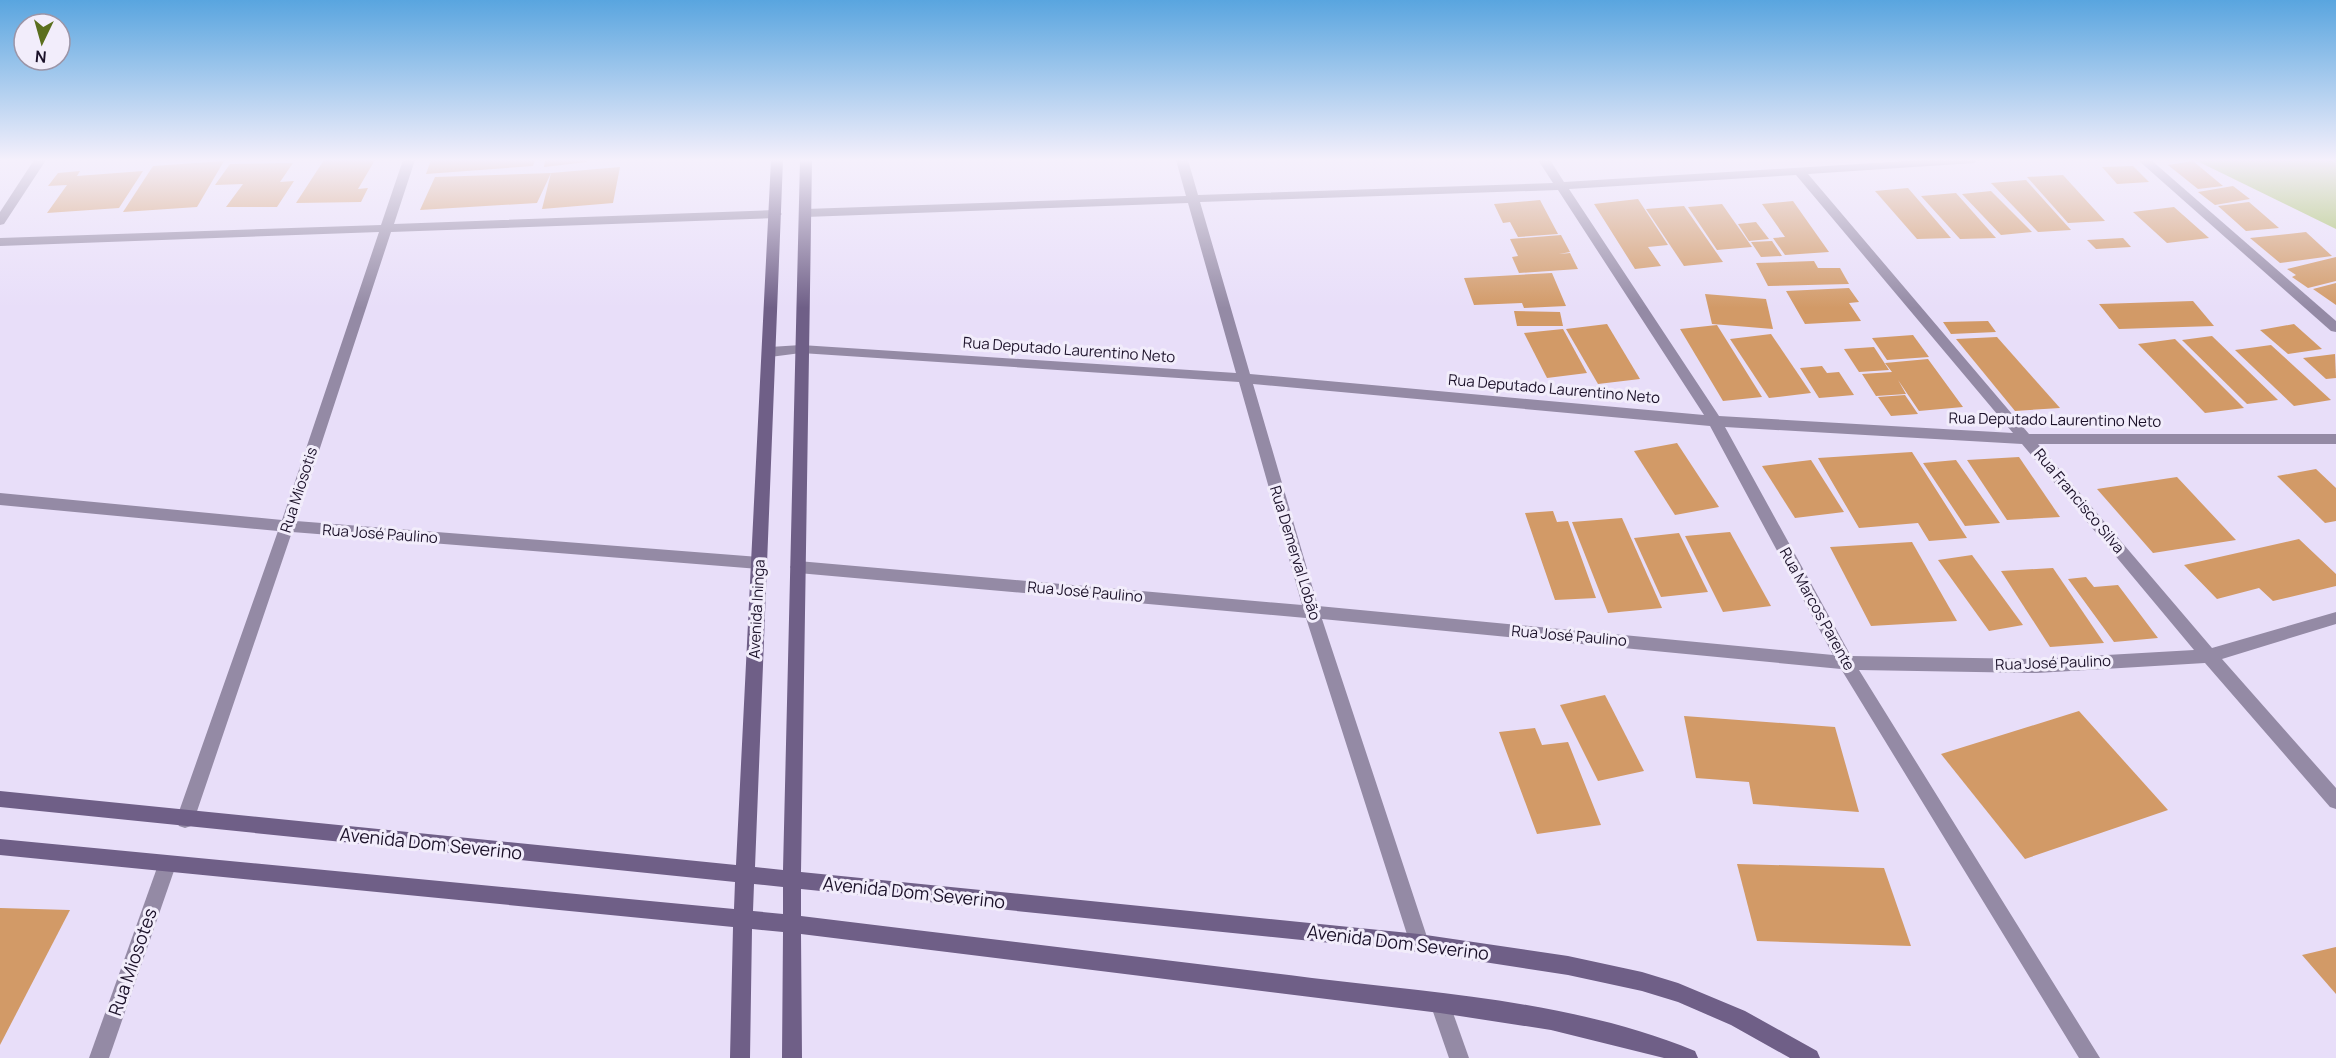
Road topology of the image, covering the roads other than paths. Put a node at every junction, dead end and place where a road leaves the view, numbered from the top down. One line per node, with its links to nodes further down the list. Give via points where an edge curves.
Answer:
1 (393, 209): 11 (street, Rua Miosotis)
2 (776, 209): 10 (main road, Avenida Ininga)
3 (805, 209): 9 (main road)
4 (923, 209): 9 (street)
5 (1197, 209): 16 (street, Rua Demerval Lobão)
6 (1577, 209): 17 (street, Rua Marcos Parente)
7 (1832, 209): 18 (street, Rua Francisco Silva)
8 (2200, 209): 13 (street)
9 (805, 213): 14 (main road)
10 (776, 214): 11 (street); 15 (main road, Avenida Ininga)
11 (386, 229): 12 (street); 21 (street, Rua Miosotis)
12 (0, 242)
13 (2336, 328)
14 (801, 349): 15 (street, Rua Deputado Laurentino Neto); 16 (street, Rua Deputado Laurentino Neto); 23 (main road)
15 (770, 352): 22 (main road, Avenida Ininga)
16 (1243, 378): 17 (street, Rua Deputado Laurentino Neto); 24 (street, Rua Demerval Lobão)
17 (1715, 421): 18 (street, Rua Deputado Laurentino Neto); 27 (street, Rua Marcos Parente)
18 (2026, 439): 19 (street, Rua Deputado Laurentino Neto); 26 (street, Rua Francisco Silva)
19 (2336, 439)
20 (0, 499): 21 (street, Rua José Paulino)
21 (287, 526): 22 (street, Rua José Paulino); 30 (street, Rua Miosotis)
22 (759, 563): 33 (main road, Avenida Ininga)
23 (798, 567): 24 (street, Rua José Paulino); 34 (main road)
24 (1312, 612): 27 (street, Rua José Paulino); 37 (street, Rua Demerval Lobão)
25 (2336, 618): 26 (street, Rua José Paulino)
26 (2210, 656): 27 (street, Rua José Paulino, via 2037,666); 29 (street, Rua Francisco Silva)
27 (1846, 663): 45 (street, Rua Marcos Parente)
28 (0, 799): 30 (main road, Avenida Dom Severino)
29 (2336, 801)
30 (185, 820): 33 (main road, Avenida Dom Severino)
31 (0, 847): 32 (main road)
32 (167, 865): 35 (main road); 39 (street, Rua Miosotes)
33 (744, 876): 34 (main road, Avenida Dom Severino); 35 (main road, Avenida Ininga)
34 (792, 880): 36 (main road); 37 (main road, Avenida Dom Severino)
35 (742, 920): 36 (main road); 40 (main road, Avenida Ininga)
36 (792, 924): 38 (main road); 41 (main road)
37 (1419, 943): 44 (main road, Avenida Dom Severino, via 1643,981 1714,1006)
38 (1440, 1004): 42 (street); 43 (main road, via 1551,1020 1654,1044)
39 (99, 1058)
40 (740, 1058)
41 (792, 1058)
42 (1459, 1058)
43 (1688, 1058)
44 (1810, 1058)
45 (2090, 1058)

